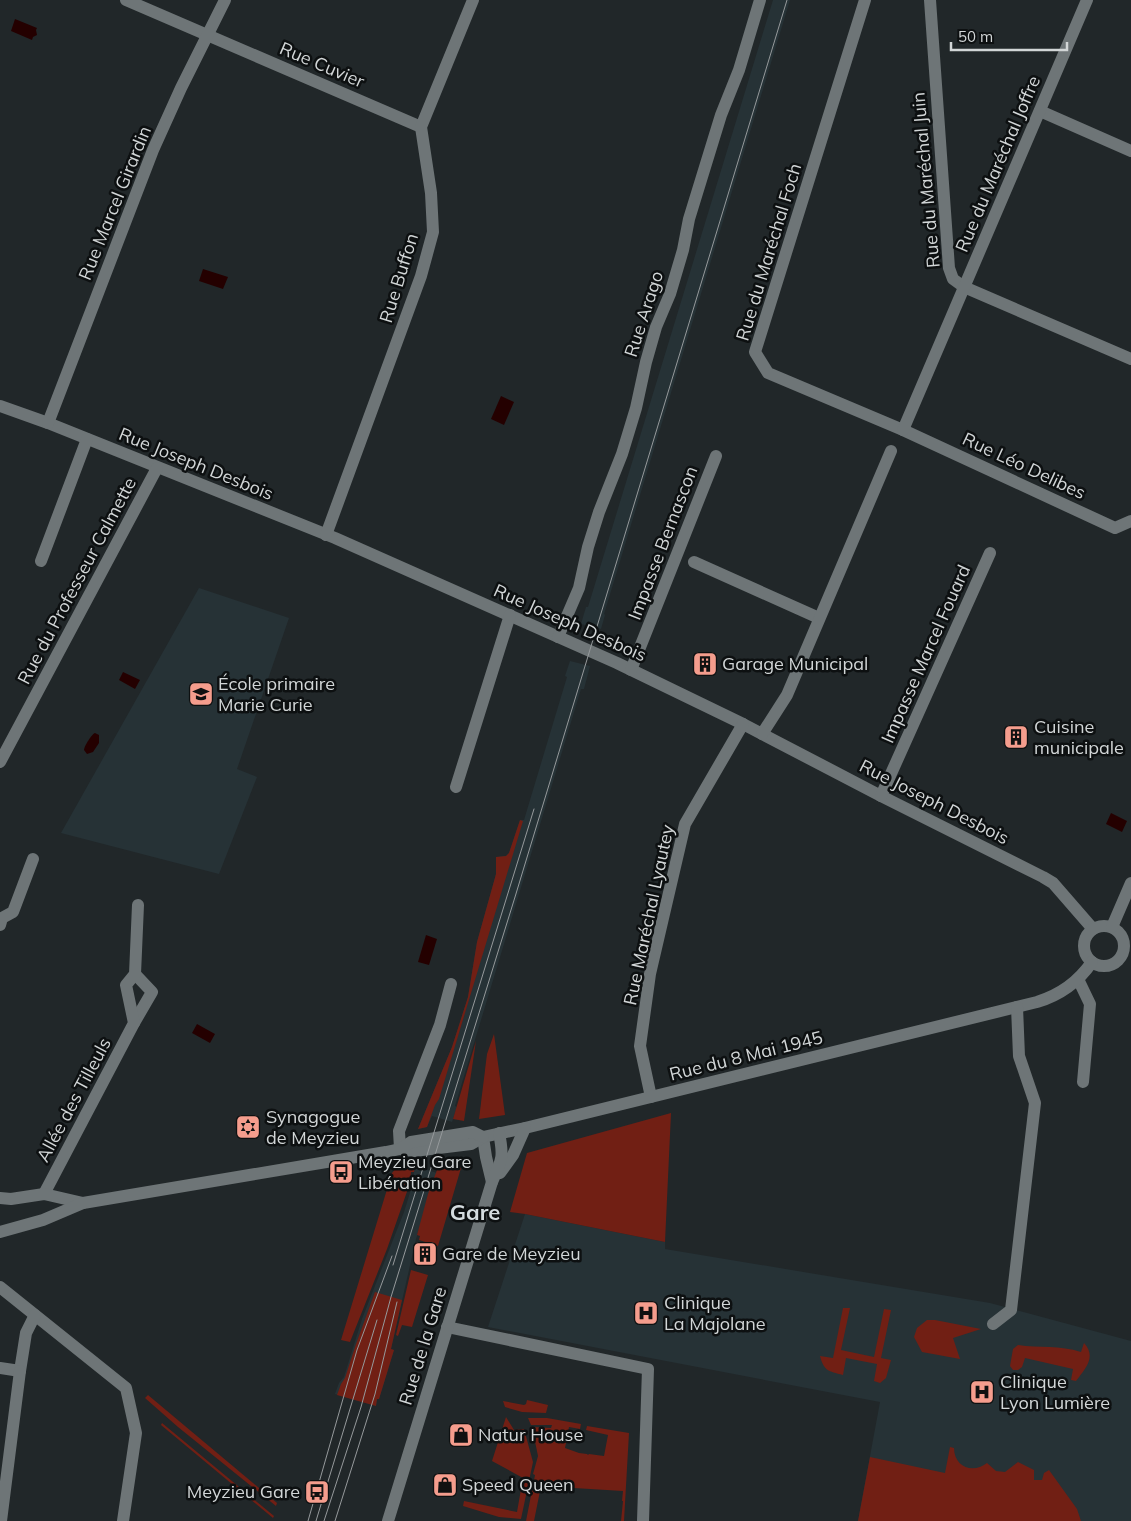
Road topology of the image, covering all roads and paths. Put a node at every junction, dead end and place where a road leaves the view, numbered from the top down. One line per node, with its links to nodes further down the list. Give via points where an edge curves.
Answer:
1 (126, 0): 8 (street, Rue Cuvier)
2 (225, 0): 8 (street, Rue Marcel Girardin)
3 (473, 0): 10 (street)
4 (760, 0): 28 (street, Rue Arago, via 739,70 720,115 689,219 684,250 656,327 622,454 599,512 579,588)
5 (865, 0): 16 (street, Rue du Maréchal Foch, via 755,352 768,373)
6 (930, 0): 12 (street, Rue du Maréchal Juin, via 949,268 953,279)
7 (1087, 0): 9 (street, Rue du Maréchal Joffre)
8 (208, 35): 10 (street, Rue Cuvier); 15 (street, Rue Marcel Girardin, via 154,150)
9 (1040, 110): 11 (street); 12 (street, Rue du Maréchal Joffre)
10 (421, 126): 22 (street, Rue Buffon, via 431,193 432,232 421,276)
11 (1131, 151)
12 (964, 287): 13 (street); 16 (street)
13 (1131, 359)
14 (1, 410): 15 (street, Rue Joseph Desbois)
15 (48, 423): 17 (street, Rue Joseph Desbois)
16 (903, 430): 21 (street, Rue Léo Delibes, via 1116,528)
17 (87, 439): 20 (street, Rue Joseph Desbois); 24 (street)
18 (891, 451): 27 (street)
19 (716, 456): 29 (street, Impasse Bernascon)
20 (157, 468): 22 (street, Rue Joseph Desbois); 32 (street, Rue du Professeur Calmette)
21 (1131, 522)
22 (326, 535): 26 (street, Rue Joseph Desbois)
23 (990, 554): 34 (street, Impasse Marcel Fouard)
24 (41, 561)
25 (694, 562): 27 (street)
26 (510, 615): 28 (street, Rue Joseph Desbois); 33 (street)
27 (819, 618): 31 (street, via 786,695)
28 (558, 637): 29 (street, Rue Joseph Desbois)
29 (631, 670): 30 (street, Rue Joseph Desbois)
30 (743, 724): 31 (street, Rue Joseph Desbois); 49 (street, Rue Maréchal Lyautey, via 685,824 650,974 640,1046)
31 (762, 734): 34 (street, Rue Joseph Desbois)
32 (0, 762)
33 (456, 787)
34 (881, 796): 40 (street, Rue Joseph Desbois, via 1044,877)
35 (33, 859): 38 (street, via 13,912 2,918)
36 (1131, 883): 39 (street)
37 (138, 906): 43 (street)
38 (0, 925)
39 (1112, 927): 40 (street); 41 (street, via 1124,942)
40 (1093, 929): 42 (street, via 1084,945)
41 (1126, 957): 42 (street, via 1105,966)
42 (1092, 962): 44 (street, Rue du 8 Mai 1945)
43 (135, 974): 47 (street, via 126,985); 47 (street, Allée des Tilleuls, via 152,992)
44 (1078, 979): 46 (street, Rue du 8 Mai 1945, via 1054,995); 48 (street, via 1090,1004)
45 (451, 984): 53 (street, via 440,1025 399,1131)
46 (1016, 1008): 49 (street, Rue du 8 Mai 1945); 61 (street, via 1019,1056 1035,1103 1011,1310)
47 (134, 1023): 55 (street, Allée des Tilleuls)
48 (1083, 1082)
49 (651, 1097): 50 (street, Rue du 8 Mai 1945)
50 (525, 1128): 51 (street, Rue du 8 Mai 1945); 54 (street, Rue de la Gare, via 512,1155)
51 (499, 1133): 52 (street, Rue du 8 Mai 1945); 54 (street, Rue de la Gare, via 503,1152)
52 (483, 1137): 53 (street, Rue du 8 Mai 1945, via 471,1144 414,1151); 54 (street)
53 (400, 1149): 57 (street, Rue du 8 Mai 1945)
54 (492, 1182): 62 (street, Rue de la Gare)
55 (44, 1194): 56 (street); 57 (street)
56 (0, 1198)
57 (83, 1203): 58 (street, via 43,1220)
58 (0, 1232)
59 (0, 1287): 60 (street)
60 (34, 1315): 64 (street, via 26,1333); 66 (street, via 126,1388 136,1433)
61 (994, 1324)
62 (447, 1327): 67 (street, Rue de la Gare); 68 (street, via 648,1369)
63 (0, 1368): 64 (street)
64 (20, 1371): 65 (street)
65 (1, 1521)
66 (123, 1521)
67 (388, 1521)
68 (643, 1521)

